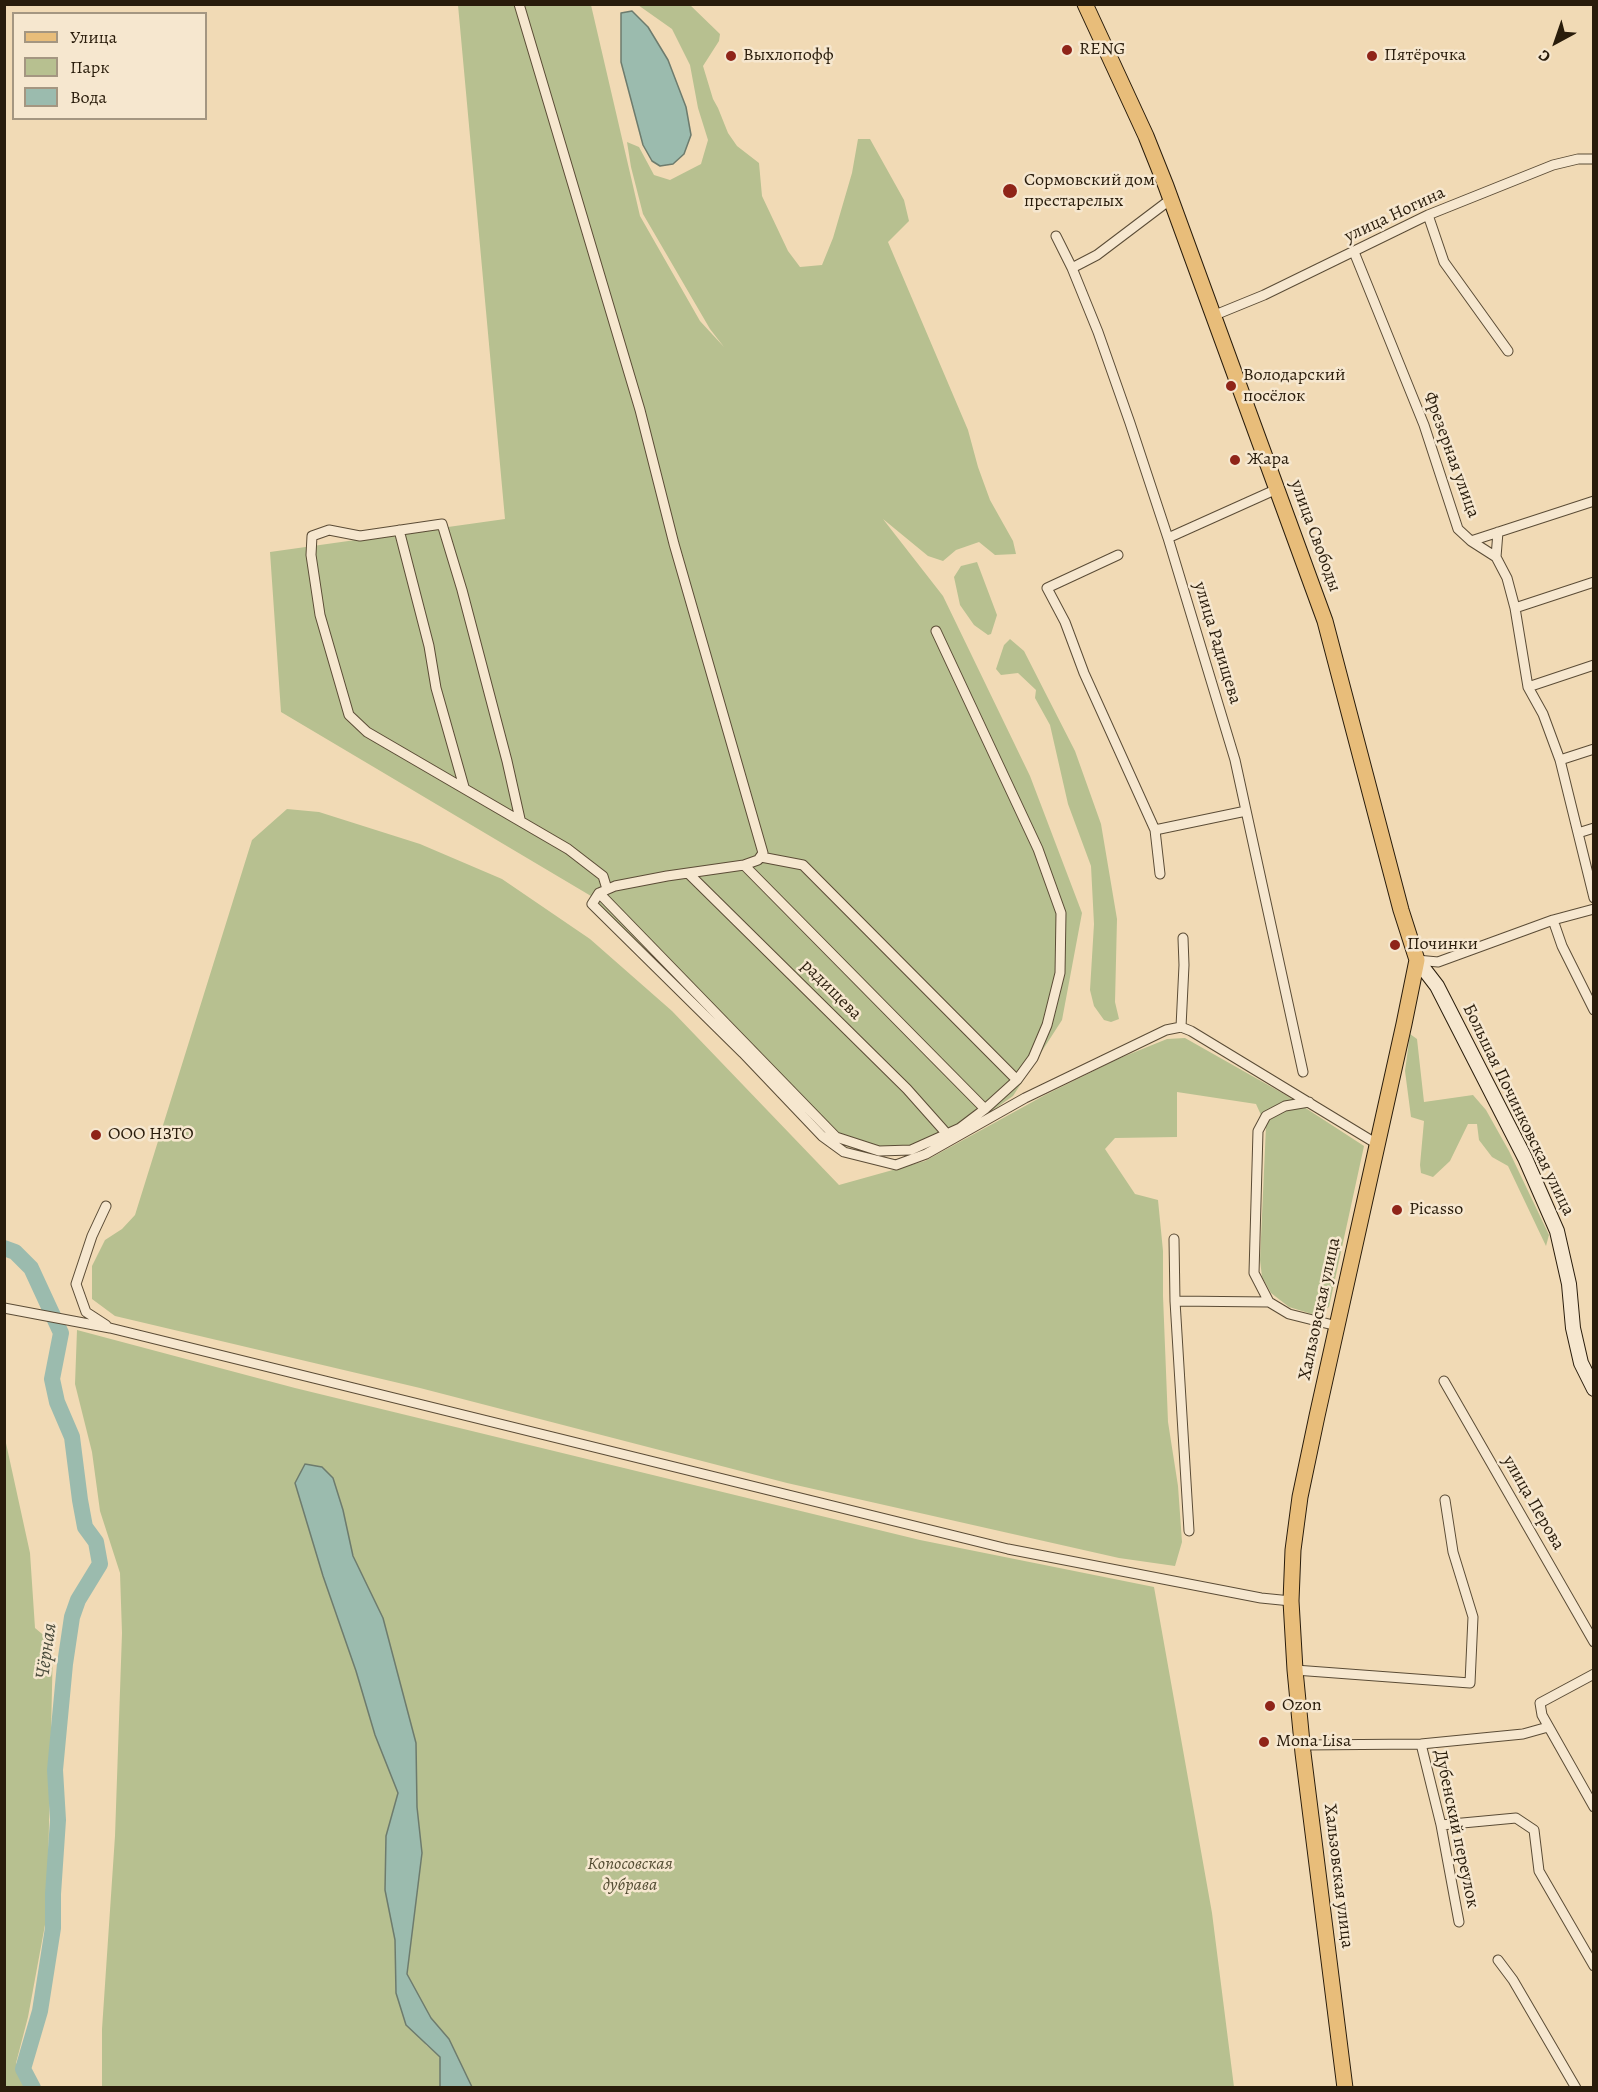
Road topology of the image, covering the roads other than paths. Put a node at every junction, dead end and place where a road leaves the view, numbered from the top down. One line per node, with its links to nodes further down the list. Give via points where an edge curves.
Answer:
1 (519, 4): 32 (street, via 640,410 674,544 762,846)
2 (1085, 4): 4 (main road, улица Свободы)
3 (1593, 159): 5 (street, улица Ногина, via 1553,165)
4 (1171, 200): 8 (street, via 1097,255); 9 (main road, улица Свободы)
5 (1428, 215): 7 (street, улица Ногина); 10 (street, via 1444,262)
6 (1056, 236): 8 (street, улица Радищева)
7 (1354, 252): 9 (street, улица Ногина); 16 (street, Фрезерная улица, via 1424,425 1458,529)
8 (1072, 268): 15 (street, улица Радищева)
9 (1215, 315): 11 (main road, улица Свободы)
10 (1508, 351)
11 (1277, 489): 15 (street); 41 (main road, улица Свободы, via 1325,621)
12 (1593, 501): 14 (street)
13 (399, 530): 26 (street); 26 (street, via 360,536 329,530 312,536 320,615 349,715 367,732); 28 (street, via 442,524)
14 (1498, 532): 16 (street); 18 (street)
15 (1168, 538): 27 (street, улица Радищева, via 1235,760)
16 (1471, 541): 18 (street, Фрезерная улица)
17 (1118, 555): 30 (street, via 1047,588)
18 (1496, 557): 20 (street)
19 (1593, 582): 20 (street)
20 (1515, 608): 23 (street)
21 (936, 631): 45 (street, via 1038,849 1061,913 1060,974 1047,1025 1033,1058)
22 (1593, 665): 23 (street)
23 (1528, 687): 25 (street)
24 (1593, 749): 25 (street)
25 (1560, 760): 31 (street)
26 (464, 787): 28 (street)
27 (1246, 811): 30 (street); 44 (street, улица Радищева)
28 (520, 819): 36 (street, via 603,876)
29 (1593, 828): 31 (street)
30 (1155, 830): 35 (street)
31 (1578, 833): 37 (street)
32 (761, 857): 33 (street); 45 (street, via 803,865)
33 (744, 865): 34 (street); 47 (street)
34 (688, 873): 36 (street); 48 (street, радищева, via 907,1089)
35 (1160, 874)
36 (603, 891): 43 (street, via 592,904 822,1136 844,1152 896,1165 926,1154 1025,1098 1166,1030); 48 (street, via 836,1137 879,1151 911,1150)
37 (1593, 898)
38 (1593, 909): 39 (street)
39 (1554, 920): 41 (street, via 1437,962); 42 (street)
40 (1183, 938): 43 (street)
41 (1417, 960): 49 (main road, Хальзовская улица); 58 (street, Большая Починковская улица, via 1437,986 1525,1158 1557,1231 1569,1284 1573,1328 1581,1363)
42 (1593, 1010)
43 (1181, 1027): 46 (street)
44 (1303, 1072)
45 (1017, 1080): 47 (street)
46 (1309, 1102): 49 (street); 53 (street, via 1285,1106 1266,1116 1258,1131 1254,1273)
47 (985, 1109): 48 (street)
48 (947, 1134)
49 (1377, 1144): 55 (main road, Хальзовская улица)
50 (106, 1206): 56 (street, via 76,1284 86,1312)
51 (1174, 1239): 52 (street)
52 (1175, 1301): 53 (street); 60 (street)
53 (1269, 1302): 55 (street, via 1289,1314)
54 (4, 1308): 56 (street)
55 (1337, 1326): 61 (main road, Хальзовская улица, via 1300,1497)
56 (110, 1328): 61 (street, via 1008,1549 1261,1599)
57 (1444, 1381): 62 (street, улица Перова)
58 (1593, 1389)
59 (1445, 1500): 63 (street, via 1453,1552 1473,1617 1470,1683)
60 (1190, 1531)
61 (1291, 1601): 63 (main road, Хальзовская улица)
62 (1593, 1642)
63 (1295, 1670): 66 (main road, Хальзовская улица)
64 (1593, 1674): 65 (street, via 1540,1703)
65 (1548, 1727): 67 (street, Дубенский переулок, via 1523,1734); 68 (street)
66 (1302, 1744): 67 (street, Дубенский переулок); 73 (main road, Хальзовская улица)
67 (1421, 1744): 69 (street, Дубенский переулок)
68 (1593, 1807)
69 (1441, 1825): 70 (street, Дубенский переулок); 72 (street, via 1516,1818 1534,1830 1539,1871)
70 (1458, 1922)
71 (1498, 1960): 74 (street)
72 (1593, 1966)
73 (1345, 2088)
74 (1576, 2088)

